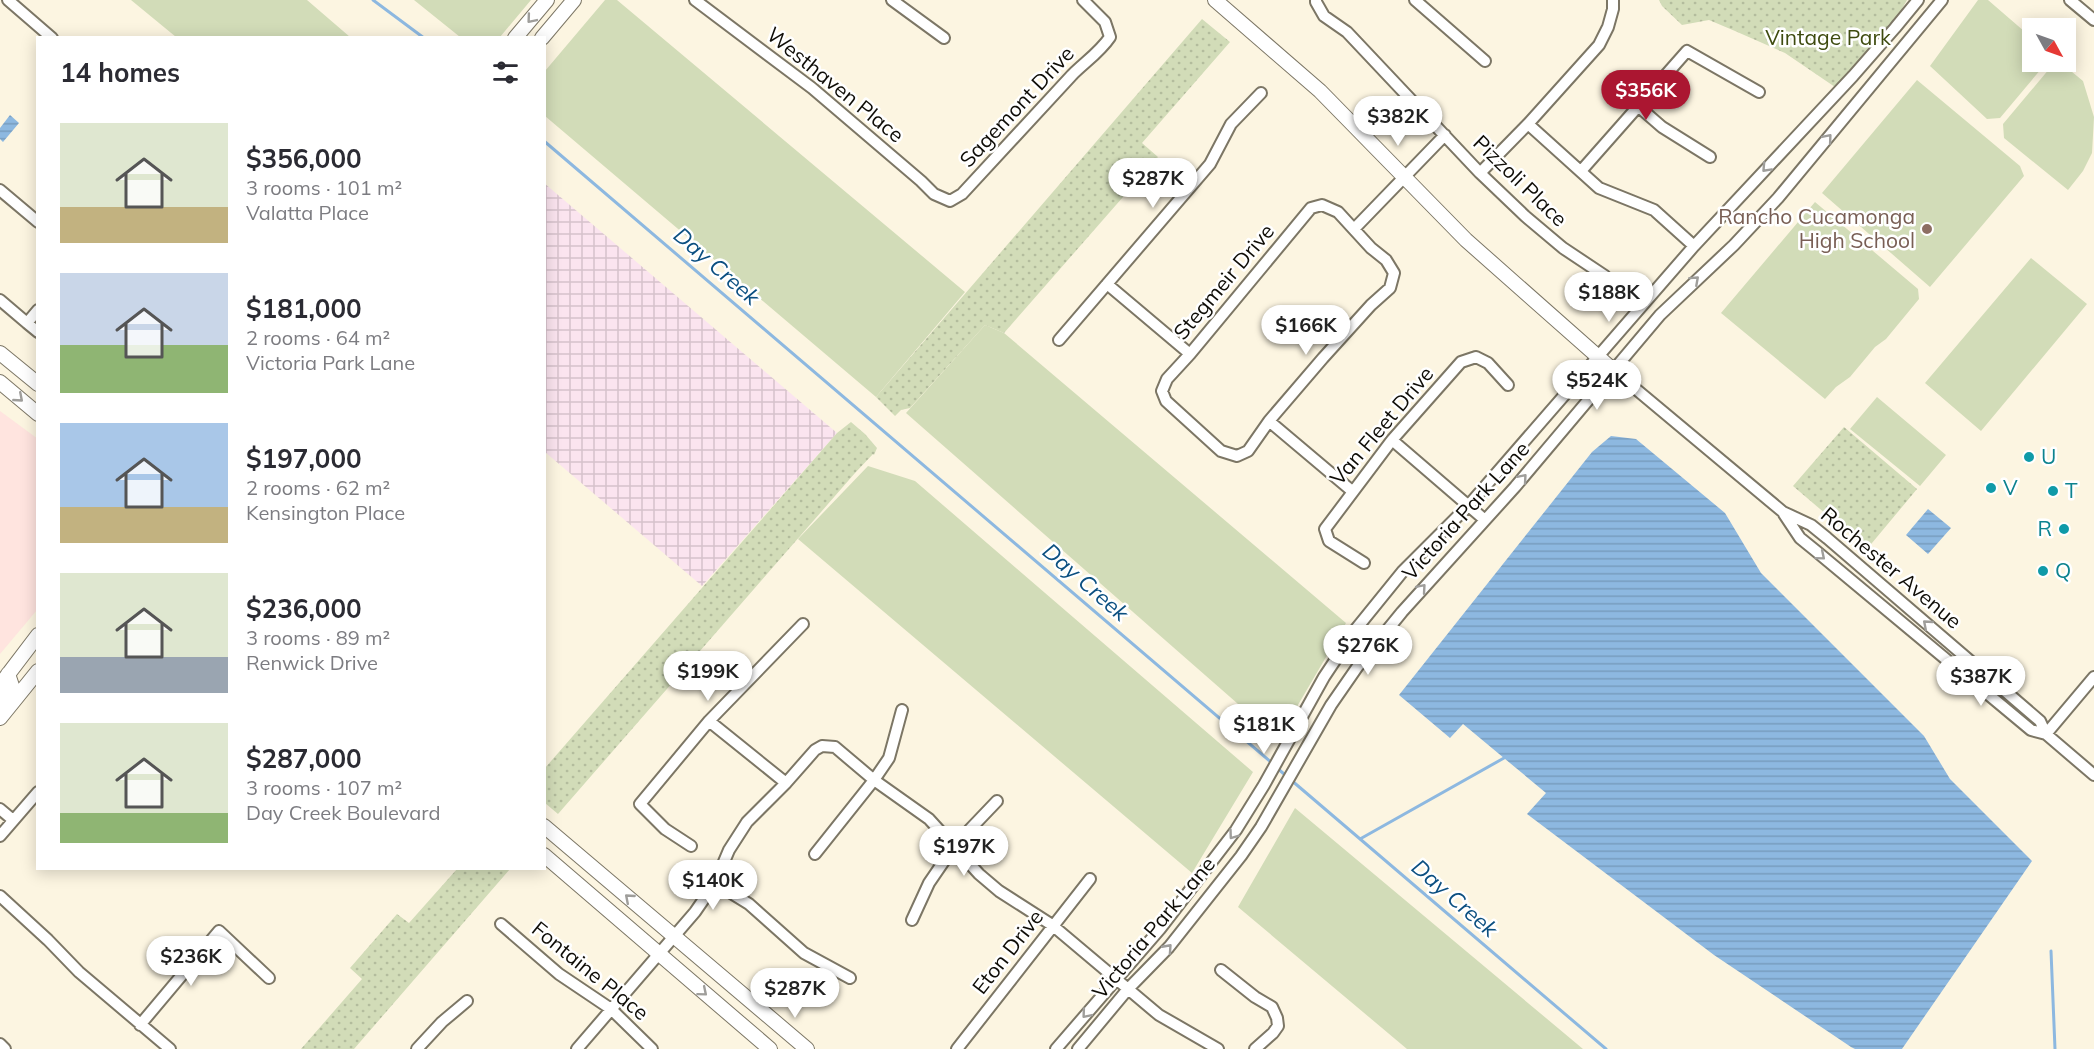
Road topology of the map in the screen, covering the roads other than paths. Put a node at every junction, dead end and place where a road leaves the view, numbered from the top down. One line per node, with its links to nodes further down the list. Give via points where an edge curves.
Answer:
1 (9, 0): 14 (street); 16 (street)
2 (547, 0): 17 (main road, one-way to 17)
3 (574, 0): 18 (main road)
4 (695, 0): 31 (street, Westhaven Place, via 812,88 934,194)
5 (892, 0): 19 (street)
6 (1083, 0): 31 (street, Sagemont Drive, via 1106,22 1110,37 963,194)
7 (1215, 0): 29 (main road, Rochester Avenue, via 1320,91)
8 (1415, 0): 20 (street)
9 (1613, 0): 24 (street, via 1608,27 1599,45)
10 (1918, 0): 34 (street, Victoria Park Lane, one-way to 34)
11 (1942, 0): 45 (street, Victoria Park Lane, one-way to 11, via 1667,308 1771,206)
12 (2070, 0): 15 (street)
13 (1316, 1): 25 (street, Pizzoli Place, via 1324,16 1347,32)
14 (0, 10)
15 (2094, 20)
16 (50, 36)
17 (517, 36)
18 (544, 36)
19 (944, 38)
20 (1485, 62)
21 (1759, 92): 23 (street, via 1687,51)
22 (1261, 93): 36 (street, via 1231,124 1210,164)
23 (1639, 107): 26 (street); 27 (street)
24 (1528, 124): 27 (street); 28 (street)
25 (1445, 135): 28 (street, Pizzoli Place); 29 (street)
26 (1710, 158)
27 (1581, 171): 34 (street, via 1599,188 1654,210)
28 (1480, 173): 35 (street, Pizzoli Place, via 1548,236)
29 (1404, 176): 33 (street); 44 (main road, Rochester Avenue, via 1466,240)
30 (1, 193): 32 (street)
31 (950, 201)
32 (36, 220)
33 (1354, 229): 43 (street, Stegmeir Drive, via 1338,212 1322,205 1311,208); 50 (street, via 1394,273 1390,288 1354,322)
34 (1694, 246): 44 (street, Victoria Park Lane)
35 (1605, 276)
36 (1107, 284): 41 (street); 43 (street)
37 (0, 300): 39 (street)
38 (36, 312): 39 (street)
39 (27, 323): 40 (street)
40 (36, 330)
41 (1059, 340)
42 (0, 353): 47 (main road)
43 (1190, 354): 50 (street, Stegmeir Drive, via 1167,379 1162,391 1166,401 1221,451 1237,456 1248,451)
44 (1598, 357): 45 (main road, Rochester Avenue); 53 (street, Victoria Park Lane)
45 (1613, 370): 54 (street, Rochester Avenue); 55 (street, Victoria Park Lane, one-way to 45)
46 (0, 382): 49 (main road, one-way to 49)
47 (36, 382)
48 (1508, 385): 51 (street, Van Fleet Drive, via 1488,363 1476,357 1461,362)
49 (36, 412)
50 (1269, 421): 52 (street)
51 (1392, 440): 52 (street, Van Fleet Drive); 53 (street)
52 (1352, 491): 56 (street, Van Fleet Drive, via 1325,529 1329,541)
53 (1468, 506): 55 (street); 91 (street, Victoria Park Lane, one-way to 91, via 1403,572 1356,629 1236,830)
54 (1783, 512): 66 (street, Rochester Avenue, one-way to 54, via 2040,721 1827,538 1811,525); 66 (street, Rochester Avenue, one-way to 66, via 1800,538 2031,730)
55 (1485, 520): 92 (street, Victoria Park Lane, one-way to 55, via 1169,947 1261,827 1331,705 1358,666)
56 (1364, 563)
57 (802, 624): 65 (street)
58 (36, 638): 61 (main road)
59 (36, 673): 64 (main road)
60 (2094, 678): 66 (street)
61 (4, 680): 62 (main road, via 12,686)
62 (0, 701)
63 (902, 710): 68 (street, via 889,758)
64 (0, 718)
65 (709, 721): 69 (street); 77 (street, via 640,804 665,829)
66 (2046, 734): 67 (street, Rochester Avenue)
67 (2094, 775)
68 (874, 780): 69 (street, via 835,747 822,746); 76 (street, via 929,819); 78 (street)
69 (786, 783): 81 (street, via 747,822)
70 (36, 794): 73 (street)
71 (997, 801): 76 (street)
72 (0, 809): 73 (street)
73 (13, 820): 75 (street)
74 (546, 828): 86 (main road, one-way to 74)
75 (0, 836)
76 (955, 845): 83 (street, via 929,883); 85 (street, via 999,891)
77 (691, 846)
78 (814, 854)
79 (546, 857): 87 (main road)
80 (1090, 879): 85 (street, Eton Drive)
81 (715, 883): 86 (street); 90 (street, via 749,904 804,953)
82 (0, 897): 95 (street)
83 (912, 920)
84 (501, 924): 94 (street, Fontaine Place, via 559,974)
85 (1052, 925): 91 (street); 104 (street, Eton Drive)
86 (673, 936): 87 (street); 103 (main road)
87 (658, 954): 94 (street); 102 (main road, one-way to 102)
88 (1221, 970): 108 (street, via 1272,1007 1277,1018 1273,1034)
89 (269, 978): 95 (street, via 219,931)
90 (850, 978)
91 (1116, 979): 92 (street); 105 (street, Victoria Park Lane, one-way to 105)
92 (1128, 989): 106 (street, Victoria Park Lane); 107 (street, via 1172,1024)
93 (467, 1001): 99 (street)
94 (611, 1009): 100 (street); 101 (street, Fontaine Place)
95 (140, 1025): 98 (street)
96 (0, 1044): 97 (street)
97 (5, 1049)
98 (170, 1049)
99 (417, 1049)
100 (577, 1049)
101 (652, 1049)
102 (770, 1049)
103 (807, 1049)
104 (957, 1049)
105 (1056, 1049)
106 (1078, 1049)
107 (1218, 1049)
108 (1255, 1049)

